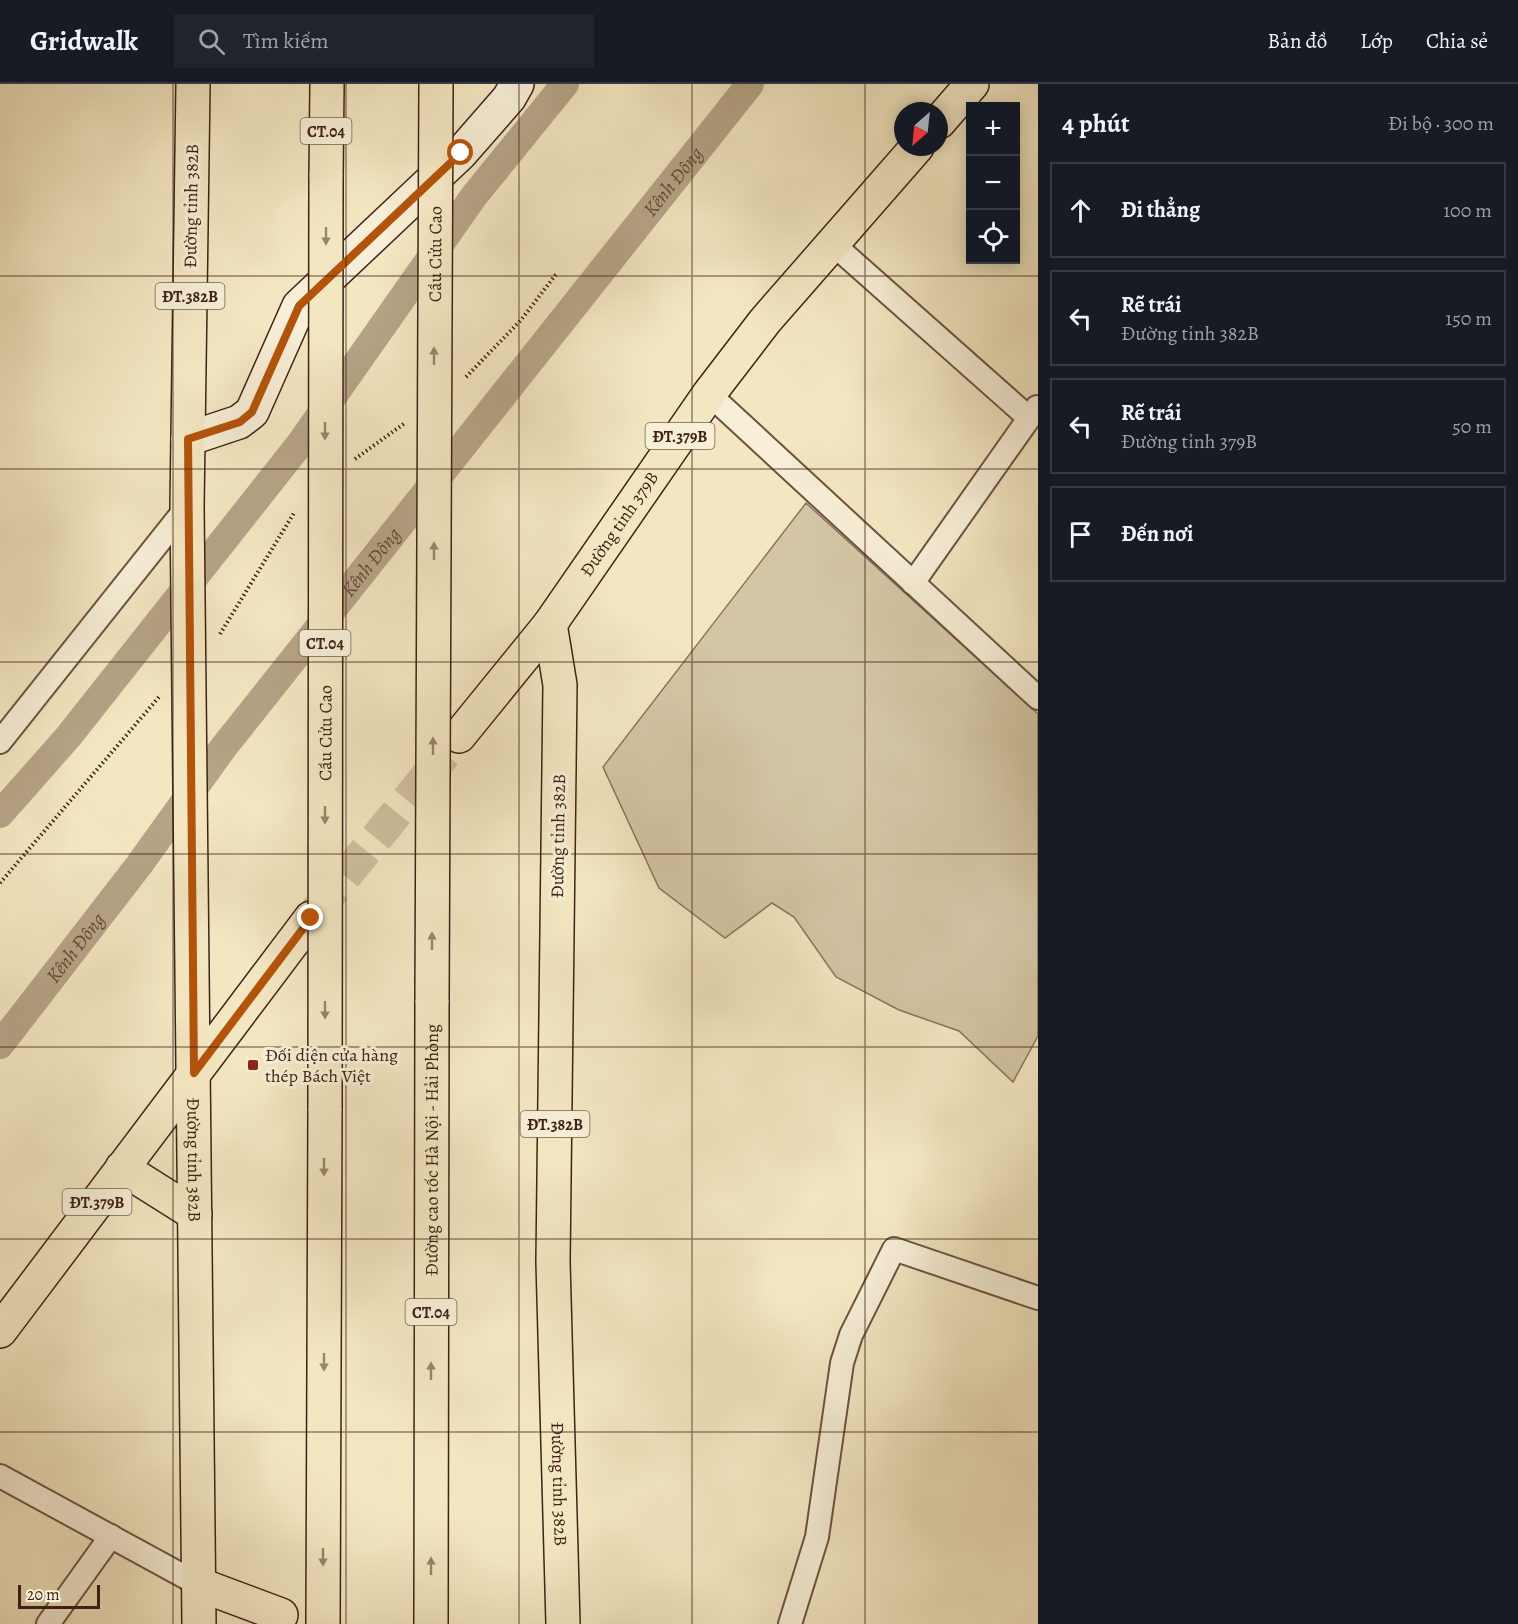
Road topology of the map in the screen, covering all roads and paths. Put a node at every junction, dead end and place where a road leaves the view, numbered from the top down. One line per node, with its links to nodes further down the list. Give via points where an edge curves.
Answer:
1 (193, 84): 14 (main road, Đường tỉnh 382B / ĐT.382B)
2 (327, 84): 38 (main road, Cầu Cửu Cao / CT.04, one-way to 38, bridge)
3 (436, 84): 26 (main road, Cầu Cửu Cao / CT.04, one-way to 3, bridge)
4 (517, 84): 14 (main road, via 461,153 299,306 252,412 240,422)
5 (972, 84): 6 (main road)
6 (948, 112)
7 (910, 156): 8 (main road, Đường tỉnh 379B / ĐT.379B)
8 (833, 244): 11 (main road, Đường tỉnh 379B / ĐT.379B, via 765,321); 12 (street)
9 (557, 273): 10 (path, via 521,320)
10 (464, 379)
11 (709, 394): 18 (street); 19 (main road, Đường tỉnh 379B / ĐT.379B)
12 (1034, 412): 18 (street)
13 (410, 420): 15 (path)
14 (188, 439): 17 (main road, Đường tỉnh 382B / ĐT.382B)
15 (352, 460)
16 (296, 510): 20 (path)
17 (187, 521): 20 (main road, Đường tỉnh 382B / ĐT.382B); 23 (street)
18 (913, 583): 21 (street)
19 (550, 624): 22 (main road, Đường tỉnh 379B / ĐT.379B); 40 (main road, Đường tỉnh 382B / ĐT.382B, via 560,685 554,1262)
20 (190, 688): 24 (path, via 157,698); 27 (main road, Đường tỉnh 382B / ĐT.382B)
21 (1038, 698)
22 (459, 736)
23 (0, 741)
24 (0, 883)
25 (311, 918): 27 (main road, ĐT.379B)
26 (432, 1000): 39 (main road, Đường cao tốc Hà Nội - Hải Phòng / CT.04, one-way to 26)
27 (194, 1073): 28 (main road, ĐT.379B); 29 (main road, Đường tỉnh 382B / ĐT.382B)
28 (122, 1168): 29 (main road); 31 (main road, ĐT.379B)
29 (195, 1214): 34 (main road, Đường tỉnh 382B / ĐT.382B)
30 (1038, 1298): 41 (street, via 894,1249 851,1335 842,1363 817,1537)
31 (0, 1331)
32 (0, 1476): 33 (street)
33 (111, 1536): 34 (street); 36 (street)
34 (198, 1584): 35 (main road); 37 (main road, Đường tỉnh 382B / ĐT.382B)
35 (281, 1615)
36 (48, 1624)
37 (198, 1624)
38 (323, 1624)
39 (431, 1624)
40 (563, 1624)
41 (790, 1624)

